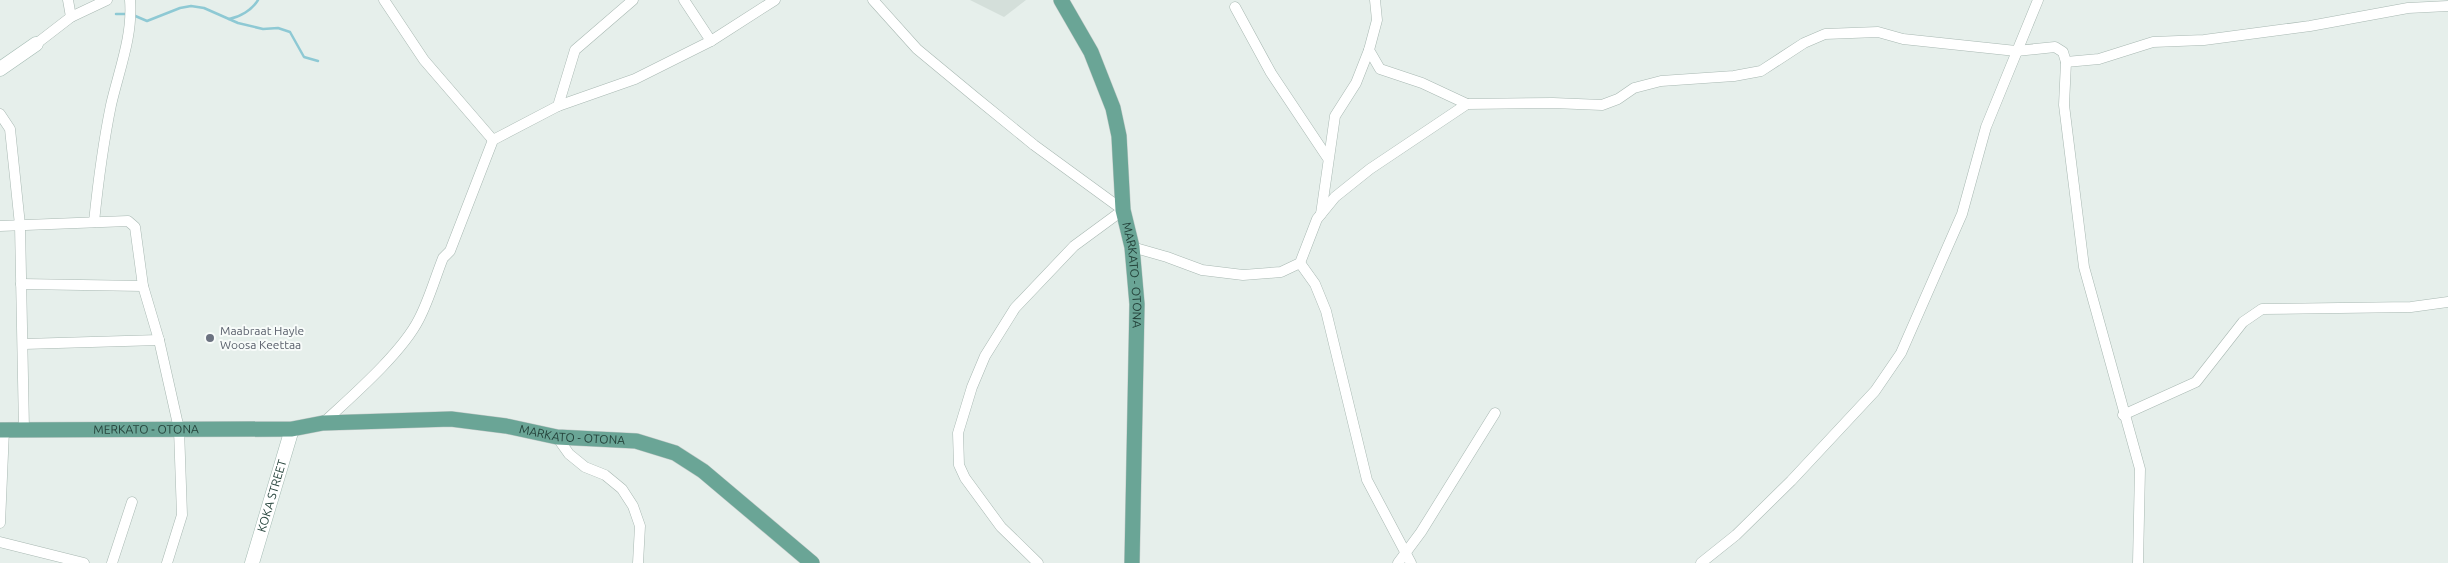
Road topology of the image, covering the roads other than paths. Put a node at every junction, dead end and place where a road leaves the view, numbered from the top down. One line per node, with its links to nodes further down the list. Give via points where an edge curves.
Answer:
1 (68, 0): 14 (street)
2 (107, 0): 14 (street)
3 (384, 0): 24 (street, via 424,60)
4 (633, 0): 22 (street, via 575,50)
5 (684, 0): 15 (street)
6 (774, 0): 15 (street)
7 (873, 0): 26 (street, via 917,49 1034,145)
8 (1061, 0): 26 (main road, MARKATO - OTONA, via 1091,52 1113,108 1119,136)
9 (1375, 0): 17 (street, via 1377,20)
10 (2038, 0): 18 (street)
11 (131, 5): 28 (street, via 130,34 120,65 100,166)
12 (2448, 6): 19 (street, via 2408,8 2310,26 2204,40 2153,42 2099,59)
13 (1235, 7): 25 (street, via 1271,73)
14 (71, 17): 16 (street)
15 (711, 41): 22 (street, via 635,79)
16 (36, 44): 20 (main road)
17 (1369, 50): 21 (street, via 1380,69 1422,83); 25 (street, via 1356,83 1335,116)
18 (2016, 51): 19 (street, via 2055,48 2063,52); 21 (street, via 1903,38 1878,32 1825,34 1804,43 1761,71 1661,81 1634,88 1602,105); 60 (street, via 1986,127 1962,214 1901,353 1875,391 1791,481 1736,536)
19 (2066, 62): 39 (street, via 2064,104 2084,267)
20 (0, 68)
21 (1467, 104): 27 (street, via 1370,169 1335,197)
22 (558, 106): 24 (street)
23 (0, 114): 30 (street, via 10,129)
24 (493, 140): 40 (street, via 418,320 401,344 356,393)
25 (1327, 157): 27 (street)
26 (1123, 210): 31 (main road, MARKATO - OTONA); 56 (street, via 1074,246 1015,308 985,356 958,433 959,465 965,478 1001,527)
27 (1321, 215): 32 (street)
28 (94, 222): 30 (street); 34 (street, via 132,223)
29 (0, 226): 30 (street)
30 (20, 226): 33 (street)
31 (1132, 248): 32 (street, via 1202,270 1243,275 1281,272); 57 (main road, MARKATO - OTONA, via 1137,304)
32 (1300, 263): 49 (street, via 1315,284 1326,311 1367,480)
33 (21, 284): 34 (street); 37 (street)
34 (143, 286): 36 (street)
35 (2448, 302): 39 (street, via 2412,307 2262,309 2243,322 2196,382)
36 (159, 340): 37 (street); 41 (street)
37 (24, 344): 42 (street)
38 (1495, 412): 49 (street)
39 (2124, 415): 61 (street, via 2140,469)
40 (322, 423): 43 (main road, MARKATO - OTONA); 45 (main road, MARKATO - OTONA, via 451,419)
41 (179, 428): 42 (main road, MERKATO - OTONA); 43 (main road, MERKATO - OTONA); 52 (street, via 182,515)
42 (24, 429): 44 (main road, MERKATO - OTONA)
43 (292, 429): 53 (main road, KOKA STREET)
44 (2, 430): 47 (street)
45 (557, 437): 54 (street, via 569,454 585,467 605,475 622,489 633,506 640,526); 55 (main road, MARKATO - OTONA, via 636,441 675,453 718,482)
46 (132, 502): 51 (street)
47 (0, 523)
48 (0, 542): 50 (street)
49 (1405, 553): 58 (street); 59 (street)
50 (84, 563)
51 (112, 563)
52 (167, 563)
53 (252, 563)
54 (638, 563)
55 (812, 563)
56 (1038, 563)
57 (1132, 563)
58 (1398, 563)
59 (1411, 563)
60 (1701, 563)
61 (2138, 563)

